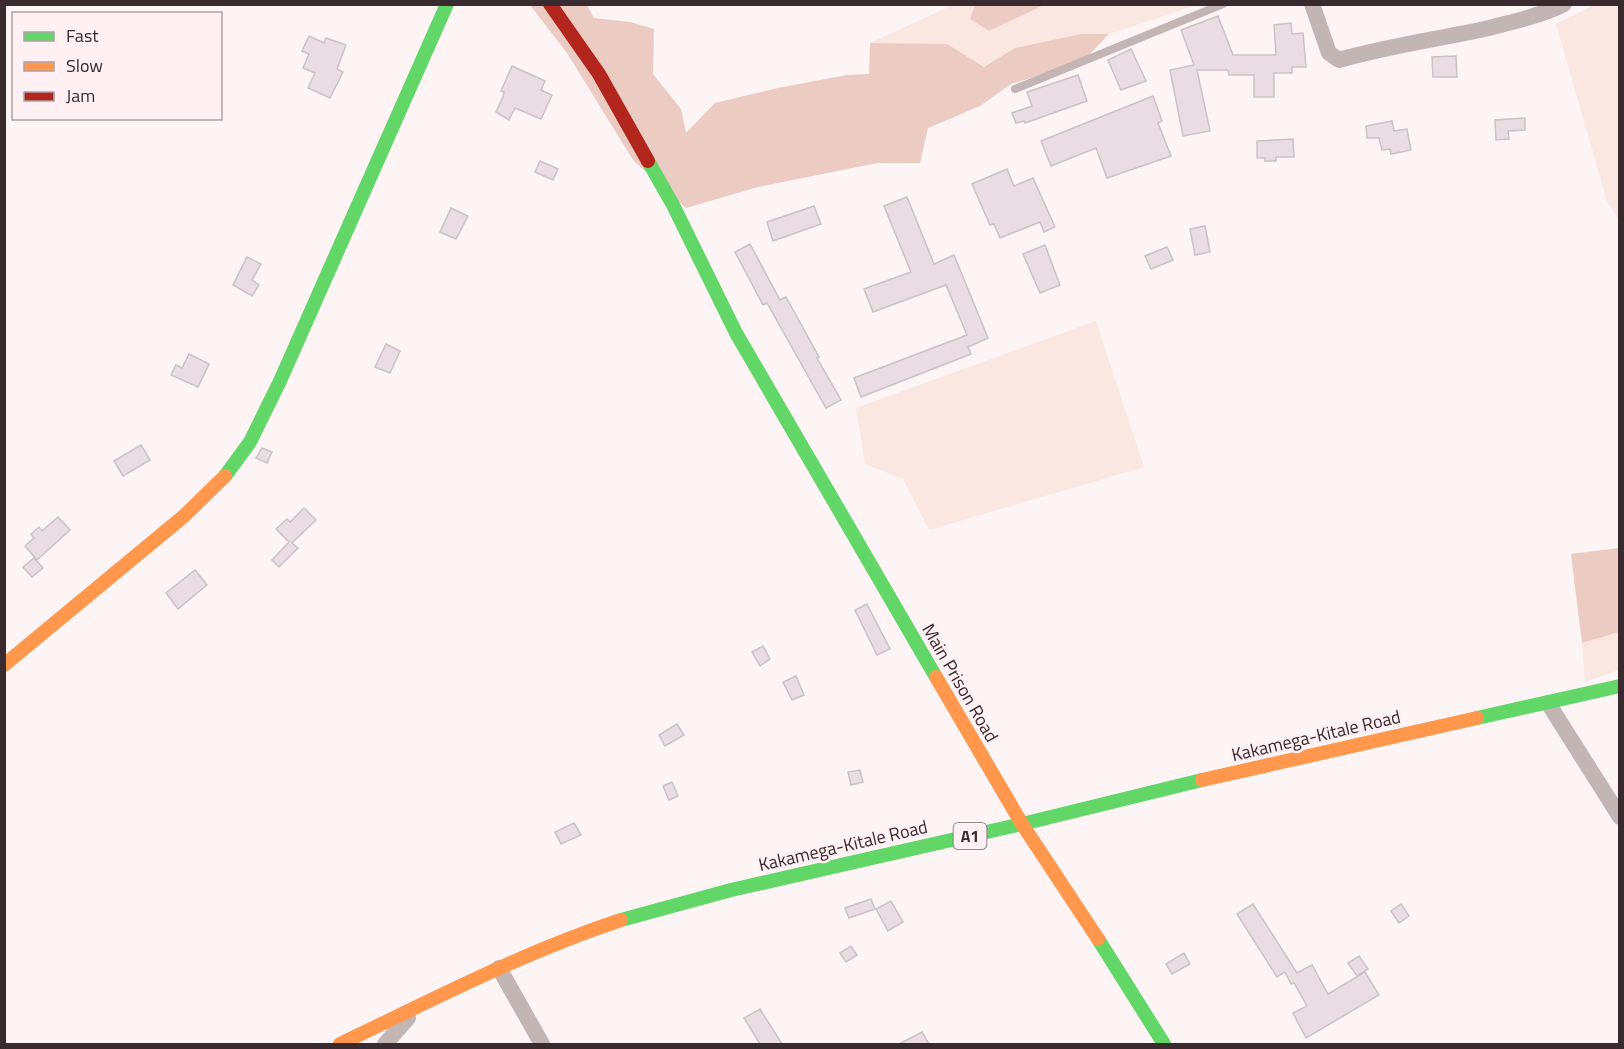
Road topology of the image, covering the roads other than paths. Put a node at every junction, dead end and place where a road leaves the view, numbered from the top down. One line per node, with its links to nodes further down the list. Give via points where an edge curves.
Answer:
1 (447, 4): 7 (main road, via 250,442 222,480 184,516)
2 (550, 4): 11 (main road, Main Prison Road, via 599,74 673,205 736,333)
3 (1223, 4): 6 (lane)
4 (1312, 4): 5 (street, via 1329,53 1339,60 1542,15)
5 (1564, 4)
6 (1015, 89)
7 (4, 664)
8 (1620, 686): 9 (main road, Kakamega-Kitale Road / A1)
9 (1548, 703): 10 (street); 11 (main road, Kakamega-Kitale Road / A1)
10 (1620, 817)
11 (1022, 824): 12 (main road, Kakamega-Kitale Road / A1, via 651,911 576,935); 17 (main road, Main Prison Road)
12 (499, 968): 13 (main road, Kakamega-Kitale Road / A1); 16 (street)
13 (416, 1008): 14 (main road, Kakamega-Kitale Road / A1); 15 (street)
14 (340, 1044)
15 (385, 1044)
16 (542, 1044)
17 (1164, 1044)

